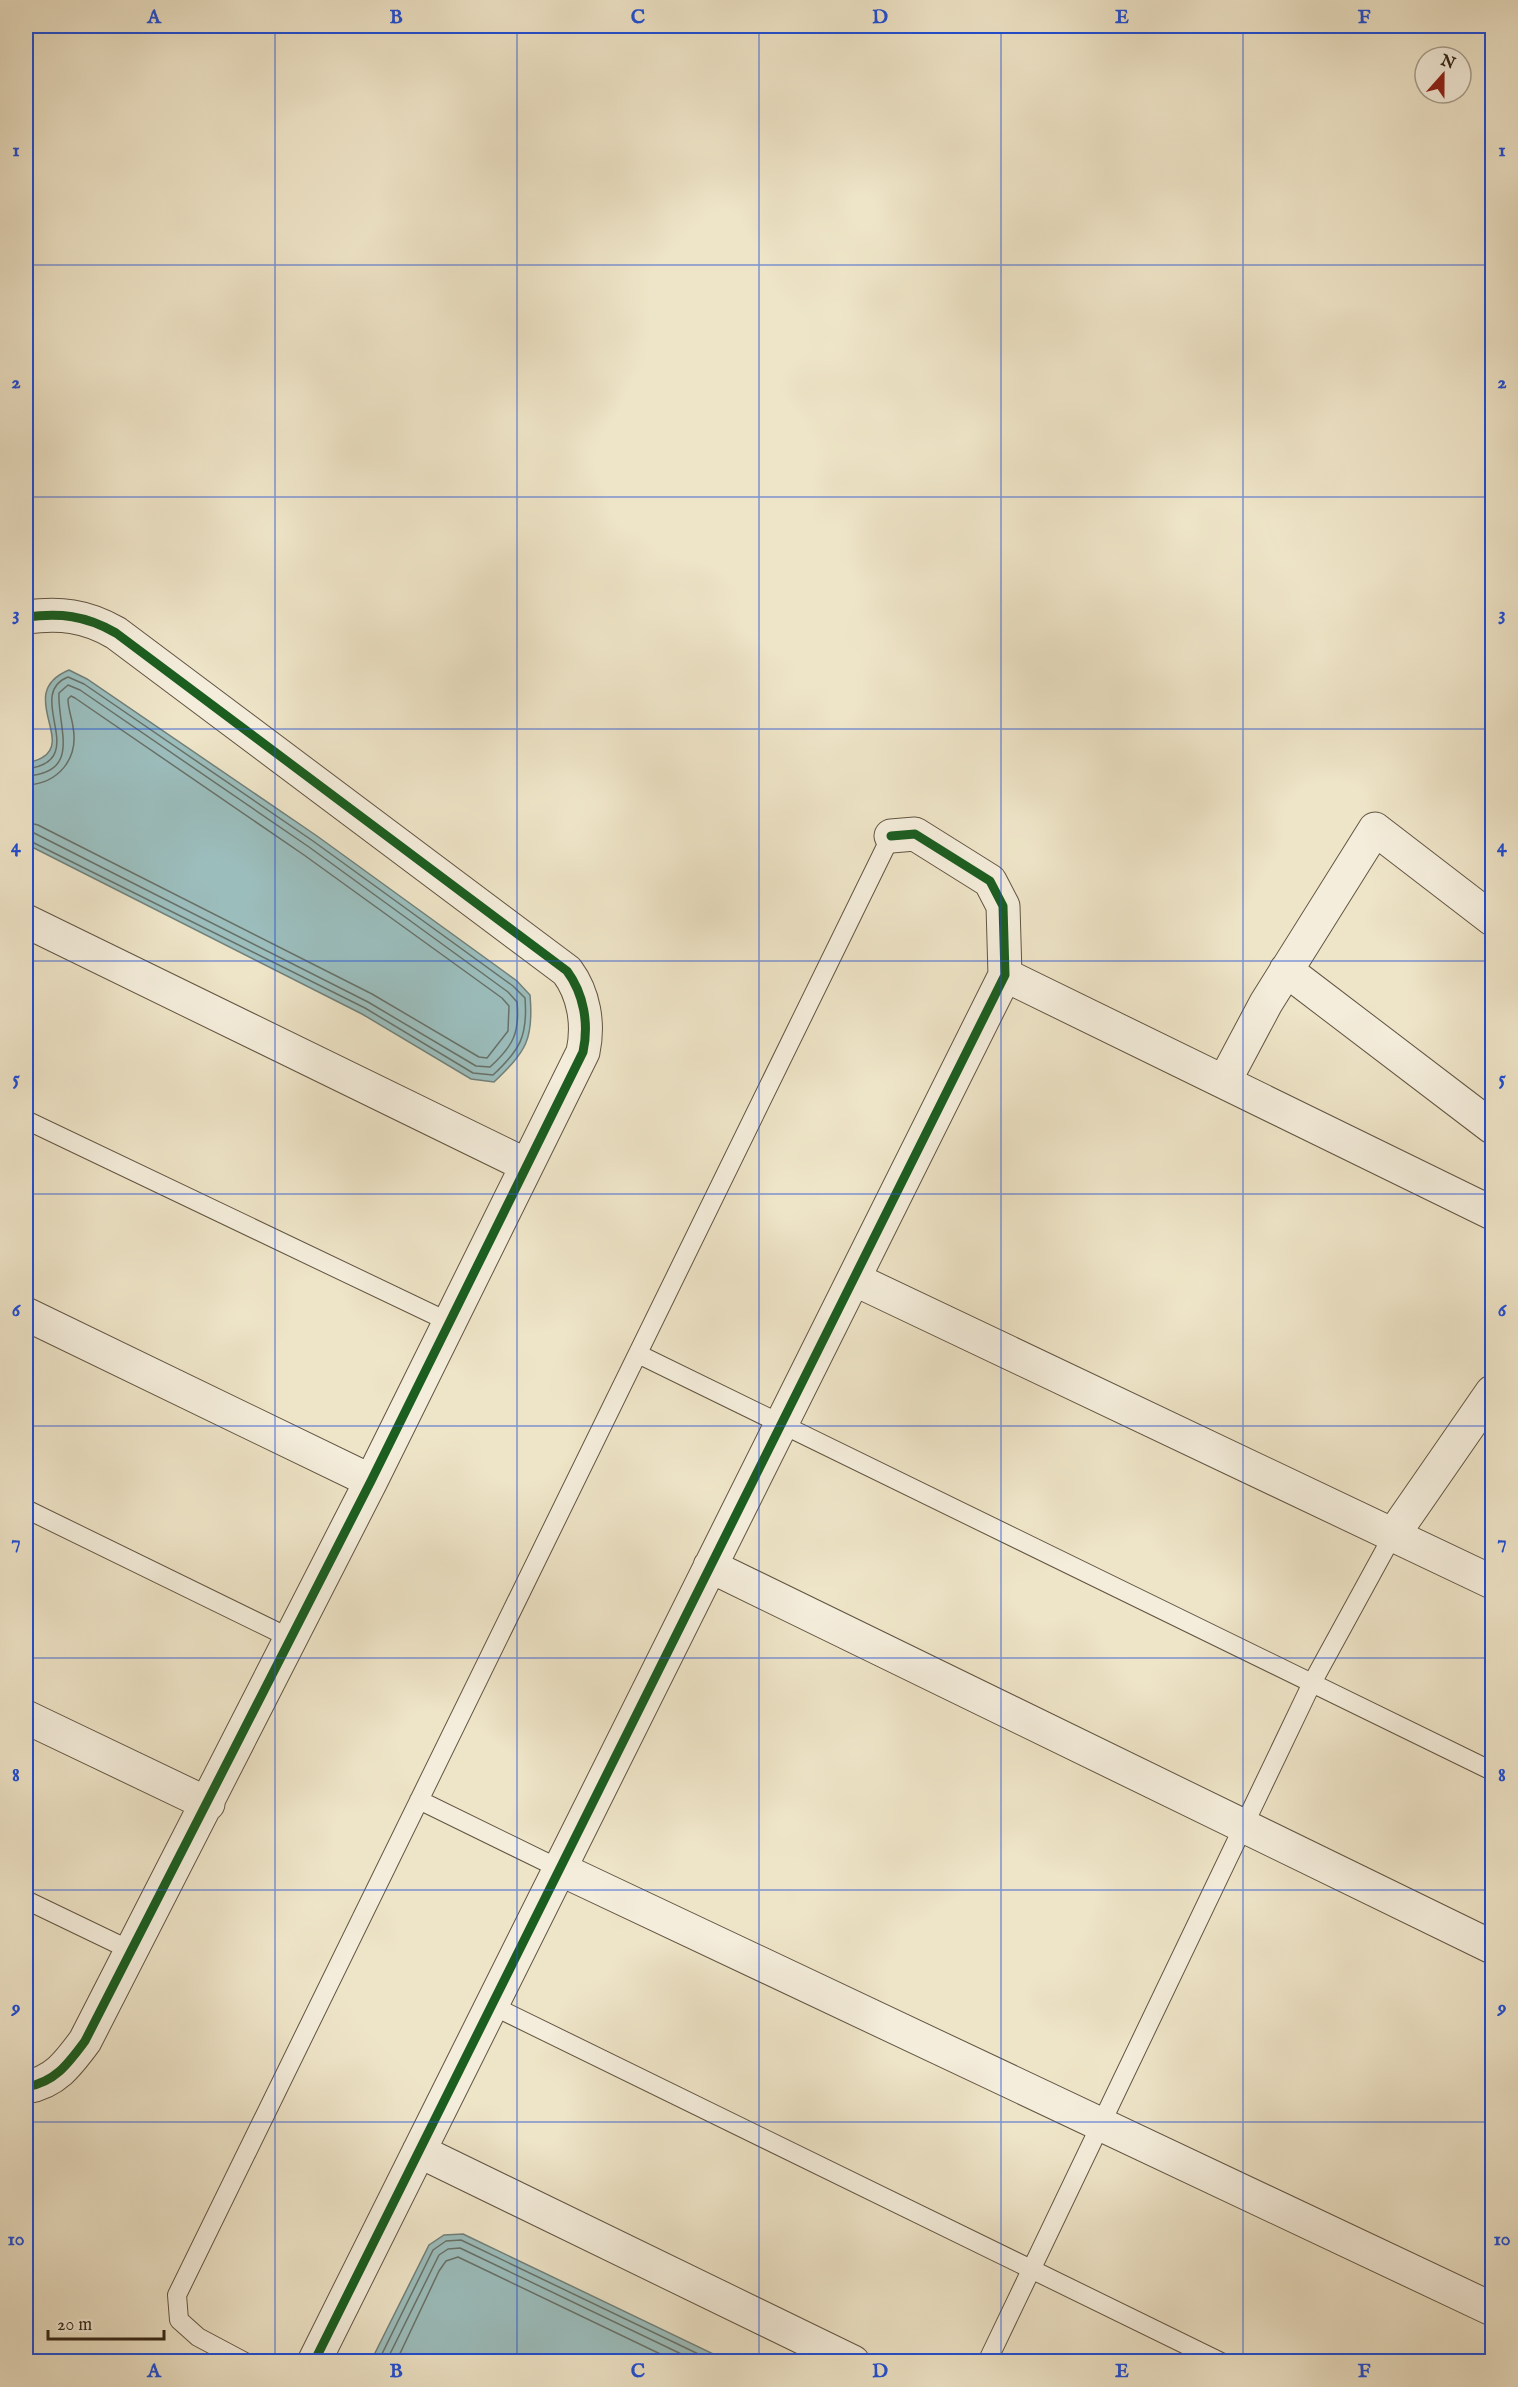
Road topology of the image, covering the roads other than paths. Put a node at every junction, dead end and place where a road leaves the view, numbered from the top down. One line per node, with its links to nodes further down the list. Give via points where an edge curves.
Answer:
1 (26, 617): 10 (street, via 75,615 116,633 567,971 578,986 586,1023 584,1052)
2 (891, 836): 6 (street, via 915,834 990,881 1003,906); 15 (lane)
3 (1492, 919): 5 (street, via 1375,829)
4 (26, 921): 10 (street)
5 (1286, 970): 7 (street); 9 (street)
6 (1005, 975): 7 (street); 12 (street)
7 (1224, 1082): 11 (street)
8 (26, 1120): 14 (lane)
9 (1492, 1127)
10 (526, 1165): 14 (street)
11 (1492, 1213)
12 (854, 1279): 17 (street); 20 (street)
13 (26, 1314): 18 (street)
14 (449, 1322): 18 (street)
15 (638, 1354): 17 (lane); 27 (lane)
16 (1492, 1392): 20 (street)
17 (781, 1424): 21 (street); 24 (lane)
18 (371, 1481): 23 (street)
19 (26, 1509): 23 (lane)
20 (1393, 1535): 22 (street); 24 (lane)
21 (710, 1566): 29 (street); 30 (street)
22 (1492, 1582)
23 (292, 1639): 28 (street)
24 (1312, 1683): 26 (lane); 29 (lane)
25 (26, 1717): 28 (street)
26 (1492, 1771)
27 (419, 1800): 30 (lane); 40 (lane, via 177,2295 179,2320 198,2337)
28 (208, 1804): 33 (street)
29 (1244, 1826): 32 (street); 36 (lane)
30 (560, 1869): 34 (street); 36 (street)
31 (26, 1900): 33 (lane)
32 (1492, 1947)
33 (132, 1951): 35 (street, via 85,2041 72,2058 58,2075 40,2085)
34 (491, 2005): 37 (street); 38 (lane)
35 (26, 2087)
36 (1101, 2124): 38 (lane); 39 (street)
37 (419, 2151): 41 (street); 42 (street)
38 (1032, 2269): 43 (lane); 44 (lane)
39 (1492, 2309)
40 (245, 2361)
41 (314, 2361)
42 (853, 2361)
43 (987, 2361)
44 (1221, 2361)

